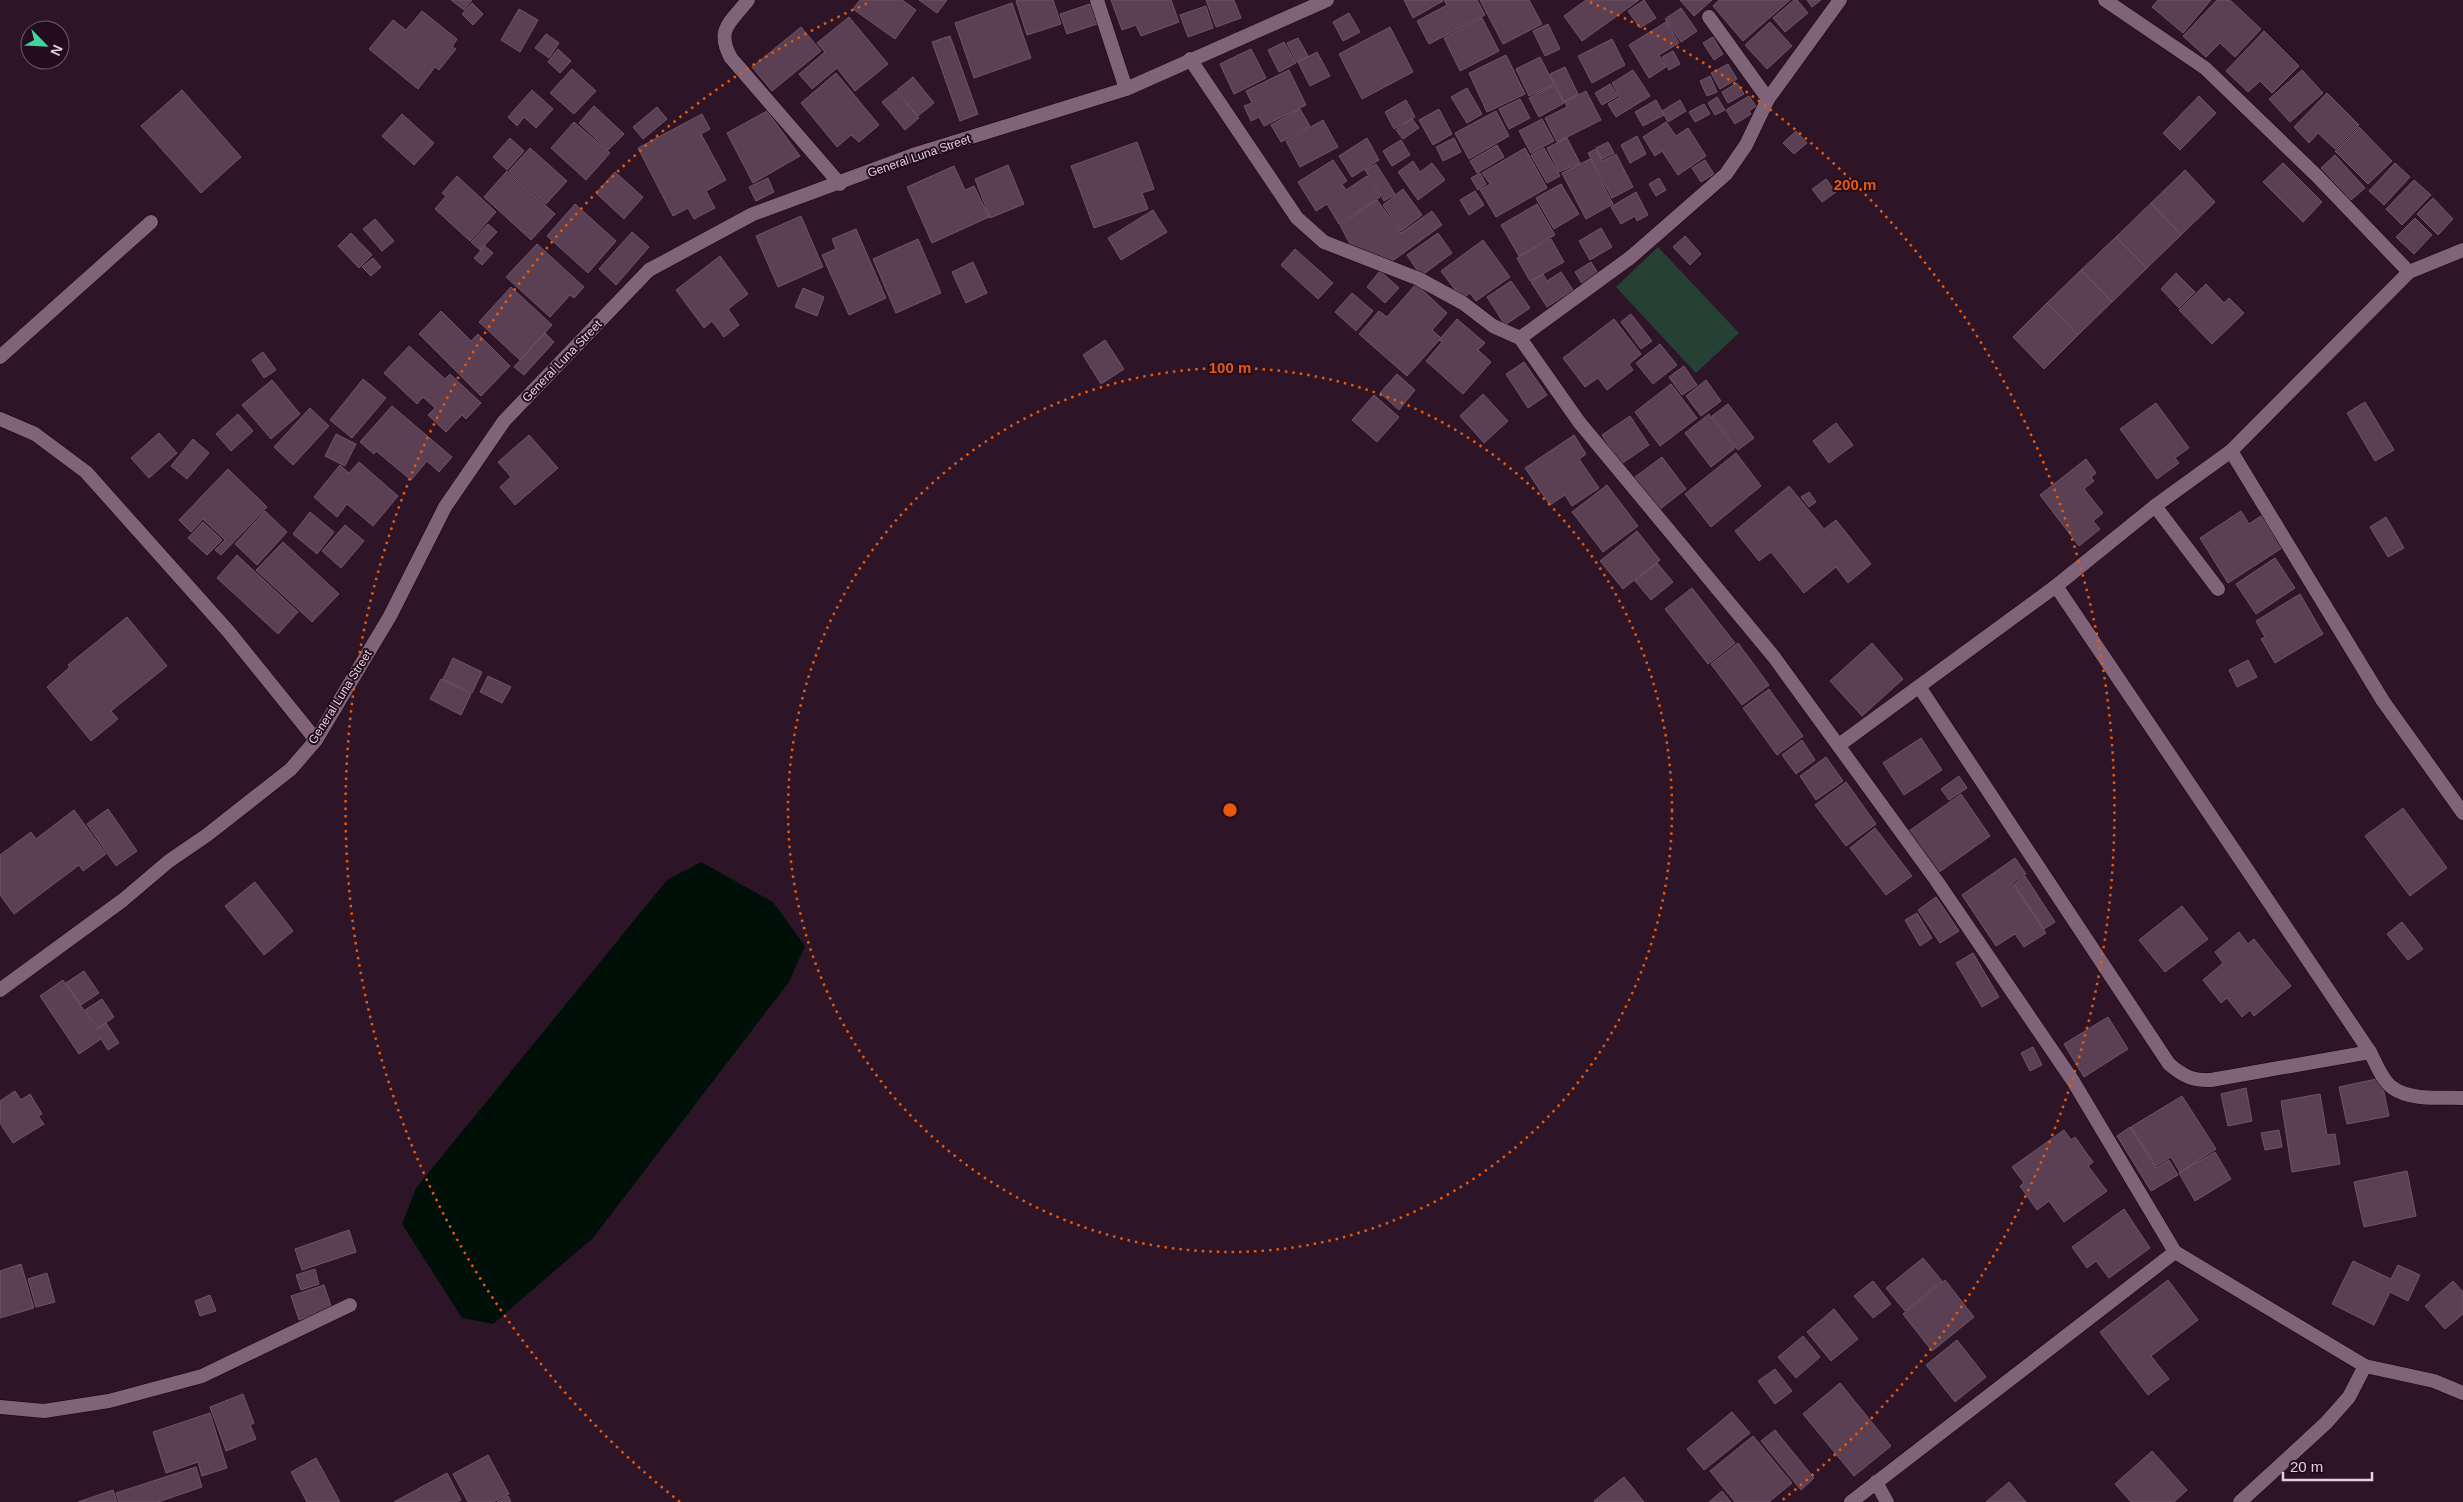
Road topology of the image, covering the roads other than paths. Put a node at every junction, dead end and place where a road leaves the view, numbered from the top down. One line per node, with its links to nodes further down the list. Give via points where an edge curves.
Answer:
1 (748, 0): 12 (street, via 724,30 724,46)
2 (1097, 0): 10 (street)
3 (1292, 0): 7 (street)
4 (1327, 0): 7 (street, General Luna Street)
5 (1840, 0): 11 (street)
6 (2106, 0): 15 (street, via 2205,68 2317,176)
7 (1294, 15): 9 (street, General Luna Street)
8 (1709, 17): 11 (street)
9 (1190, 59): 10 (street, General Luna Street); 16 (street, via 1297,218 1324,242 1419,279 1463,303 1493,326)
10 (1126, 89): 12 (street, General Luna Street, via 913,155)
11 (1768, 99): 16 (street, via 1746,145 1726,174 1631,257)
12 (840, 184): 24 (street, General Luna Street, via 753,214 649,270 504,421 445,507 390,616)
13 (150, 222): 17 (street)
14 (2463, 250): 15 (street)
15 (2409, 272): 19 (street)
16 (1520, 338): 25 (street, via 1579,422 1774,657)
17 (0, 357)
18 (0, 418): 24 (street, via 36,434 86,472 228,631)
19 (2232, 451): 20 (street); 26 (street, via 2383,701)
20 (2155, 506): 21 (street); 22 (street)
21 (2056, 586): 23 (street); 28 (street)
22 (2218, 589)
23 (1920, 688): 25 (street); 28 (street, via 2169,1064 2180,1074 2196,1081 2211,1080)
24 (316, 740): 27 (street, General Luna Street, via 290,769 207,835)
25 (1838, 745): 30 (street, via 1936,880 2073,1081)
26 (2463, 813)
27 (0, 990)
28 (2370, 1052): 29 (street, via 2393,1088 2411,1095)
29 (2463, 1098)
30 (2175, 1252): 32 (street); 35 (street)
31 (350, 1305): 34 (street, via 202,1376 109,1401 44,1411)
32 (2366, 1366): 33 (street, via 2434,1381); 38 (street, via 2349,1397 2326,1423)
33 (2463, 1393)
34 (0, 1407)
35 (1876, 1482): 36 (street); 37 (street)
36 (1851, 1502)
37 (1887, 1502)
38 (2240, 1502)

